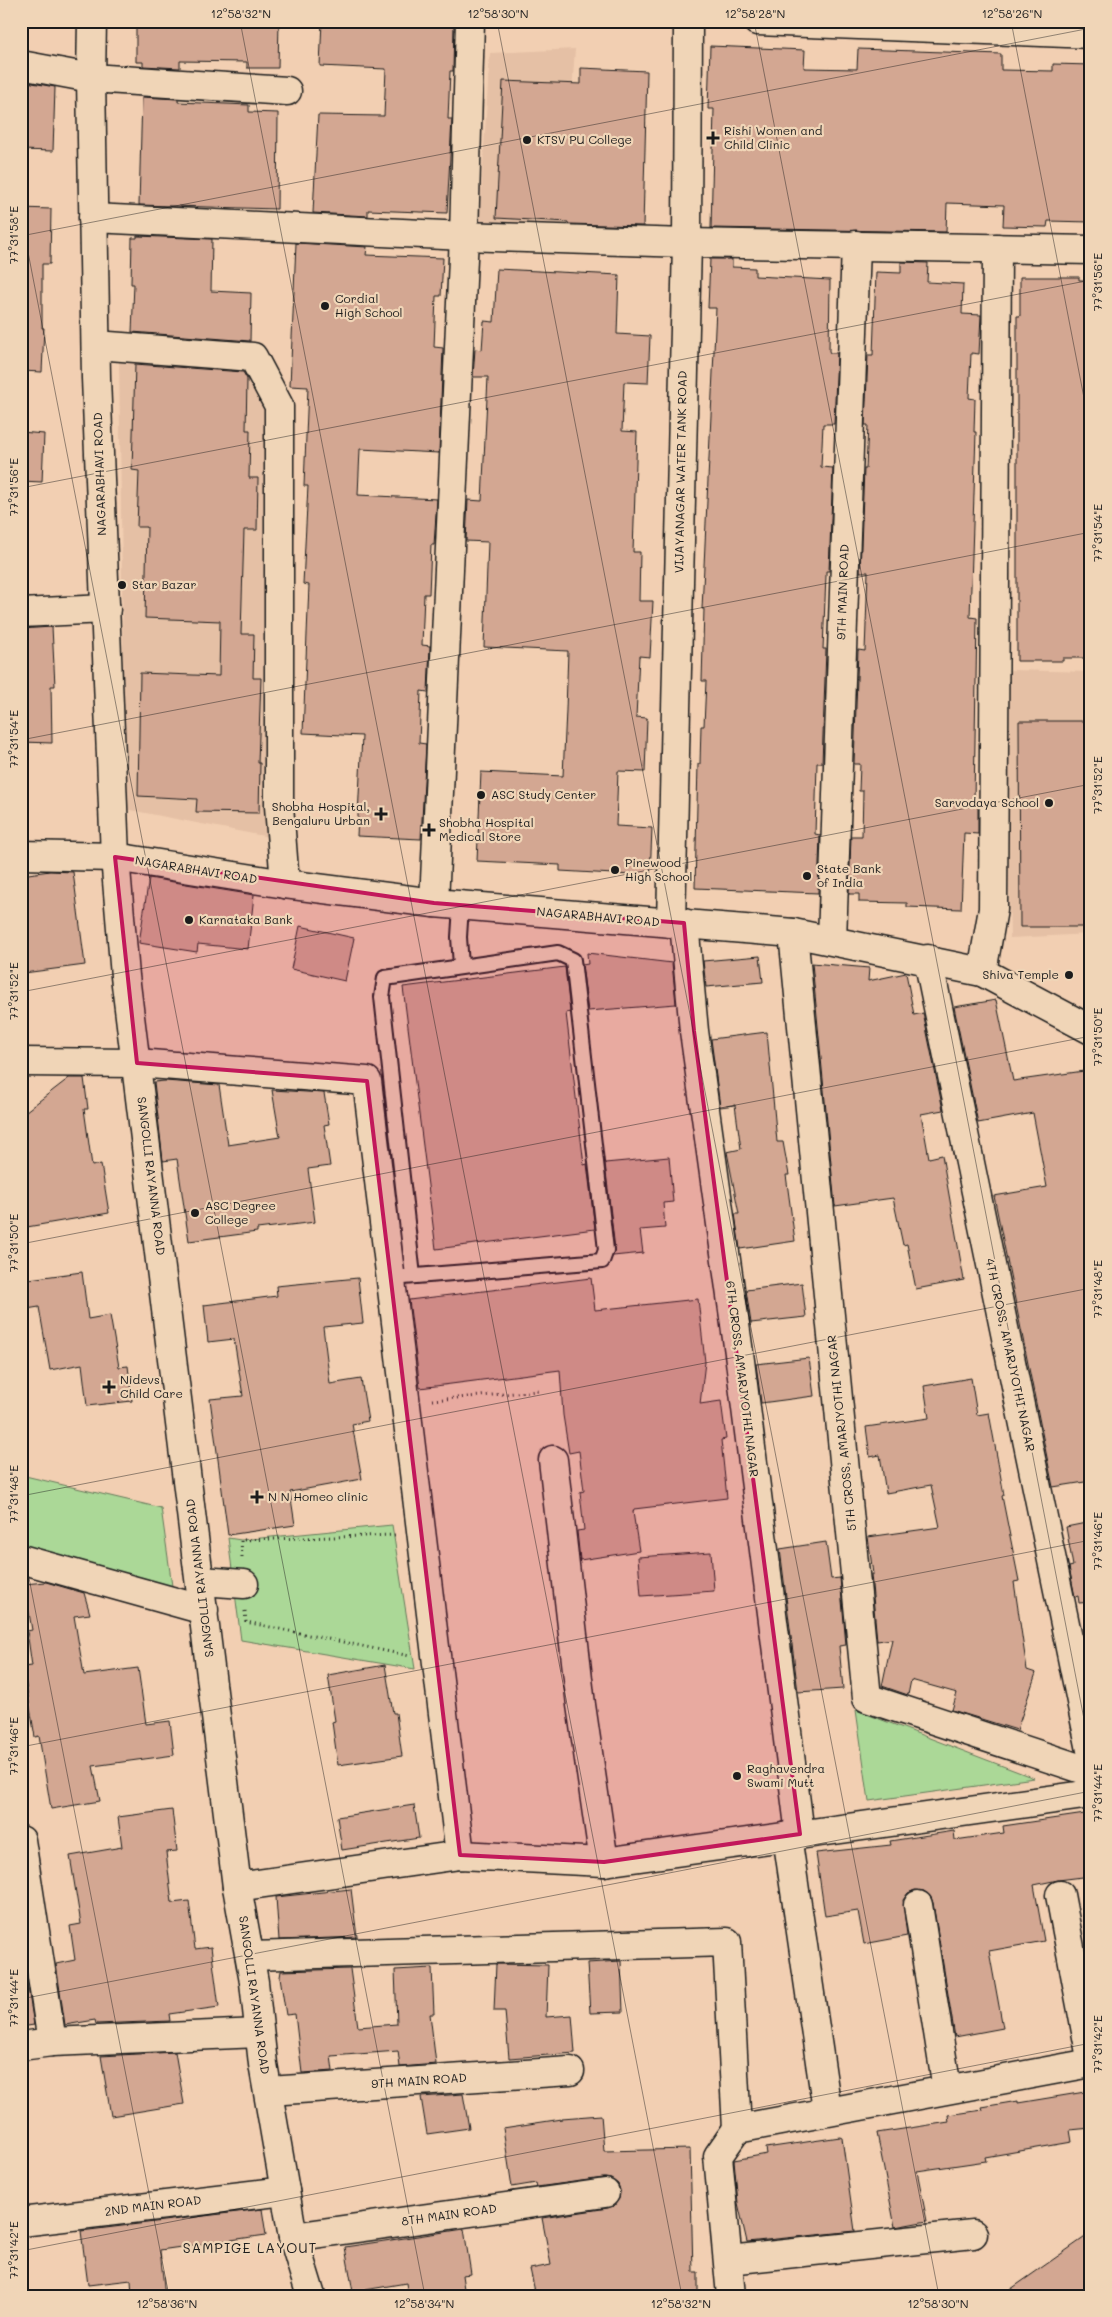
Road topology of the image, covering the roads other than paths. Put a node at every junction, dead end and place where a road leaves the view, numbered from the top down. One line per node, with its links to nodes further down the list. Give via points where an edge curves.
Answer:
1 (92, 21): 7 (street, NAGARABHAVI ROAD)
2 (470, 21): 10 (street)
3 (688, 21): 11 (street, VIJAYANAGAR WATER TANK ROAD)
4 (757, 21): 5 (street)
5 (1091, 34)
6 (21, 66): 7 (street)
7 (90, 78): 8 (street); 9 (street, NAGARABHAVI ROAD)
8 (287, 91)
9 (93, 218): 10 (street); 15 (street, NAGARABHAVI ROAD)
10 (464, 236): 11 (street); 21 (street)
11 (687, 243): 12 (street); 23 (street, VIJAYANAGAR WATER TANK ROAD)
12 (856, 245): 13 (street); 25 (street, 9TH MAIN ROAD)
13 (997, 248): 14 (street); 28 (street, via 993,909)
14 (1091, 250)
15 (96, 344): 16 (street, NAGARABHAVI ROAD); 20 (street, via 253,357 279,406 279,806)
16 (106, 609): 17 (street); 19 (street, NAGARABHAVI ROAD)
17 (21, 613)
18 (21, 855): 19 (street)
19 (115, 857): 20 (street, NAGARABHAVI ROAD); 31 (street, SANGOLLI RAYANNA ROAD, via 125,976)
20 (285, 884): 21 (street, NAGARABHAVI ROAD)
21 (434, 903): 22 (street, NAGARABHAVI ROAD)
22 (461, 906): 23 (street, NAGARABHAVI ROAD); 27 (lane)
23 (678, 923): 24 (street, NAGARABHAVI ROAD); 41 (street, 6TH CROSS, AMARJYOTHI NAGAR, via 739,1353)
24 (794, 933): 25 (street, NAGARABHAVI ROAD); 39 (street, 5TH CROSS, AMARJYOTHI NAGAR, via 867,1698)
25 (832, 940): 26 (street, NAGARABHAVI ROAD)
26 (928, 959): 28 (street, NAGARABHAVI ROAD); 38 (street, 4TH CROSS, AMARJYOTHI NAGAR)
27 (461, 966): 32 (lane, via 385,978 382,997); 32 (lane, via 558,953 573,960 606,1250 602,1261)
28 (982, 972): 29 (street, NAGARABHAVI ROAD)
29 (1091, 1030)
30 (21, 1062): 31 (street)
31 (137, 1063): 32 (street, via 368,1082); 35 (street, SANGOLLI RAYANNA ROAD)
32 (402, 1277): 42 (street, via 407,1402)
33 (553, 1460): 44 (street, via 581,1705)
34 (21, 1559): 37 (street)
35 (201, 1581): 36 (street); 37 (street, SANGOLLI RAYANNA ROAD)
36 (244, 1584)
37 (204, 1610): 45 (street, SANGOLLI RAYANNA ROAD)
38 (1091, 1750)
39 (1091, 1772)
40 (1091, 1794): 41 (street)
41 (794, 1835): 44 (street); 57 (street, 6TH CROSS, AMARJYOTHI NAGAR)
42 (460, 1855): 44 (street); 45 (street)
43 (23, 1857): 50 (street)
44 (604, 1862)
45 (237, 1887): 48 (street, SANGOLLI RAYANNA ROAD)
46 (1060, 1895): 52 (street)
47 (918, 1905): 55 (street)
48 (250, 1956): 49 (street, SANGOLLI RAYANNA ROAD); 58 (street, via 728,1942)
49 (259, 2033): 50 (street); 56 (street, SANGOLLI RAYANNA ROAD)
50 (52, 2042): 51 (street)
51 (21, 2046)
52 (1091, 2058)
53 (1091, 2063): 55 (street)
54 (570, 2071): 56 (street, 9TH MAIN ROAD)
55 (948, 2089): 57 (street)
56 (269, 2091): 59 (street, SANGOLLI RAYANNA ROAD)
57 (827, 2110): 58 (street)
58 (736, 2129): 64 (street, via 718,2156)
59 (285, 2191): 61 (street, 2ND MAIN ROAD); 63 (street, SANGOLLI RAYANNA ROAD)
60 (605, 2193): 63 (street, 8TH MAIN ROAD)
61 (21, 2222)
62 (973, 2234): 64 (street)
63 (294, 2237): 65 (street, SANGOLLI RAYANNA ROAD)
64 (729, 2260): 66 (street)
65 (311, 2296)
66 (731, 2296)

